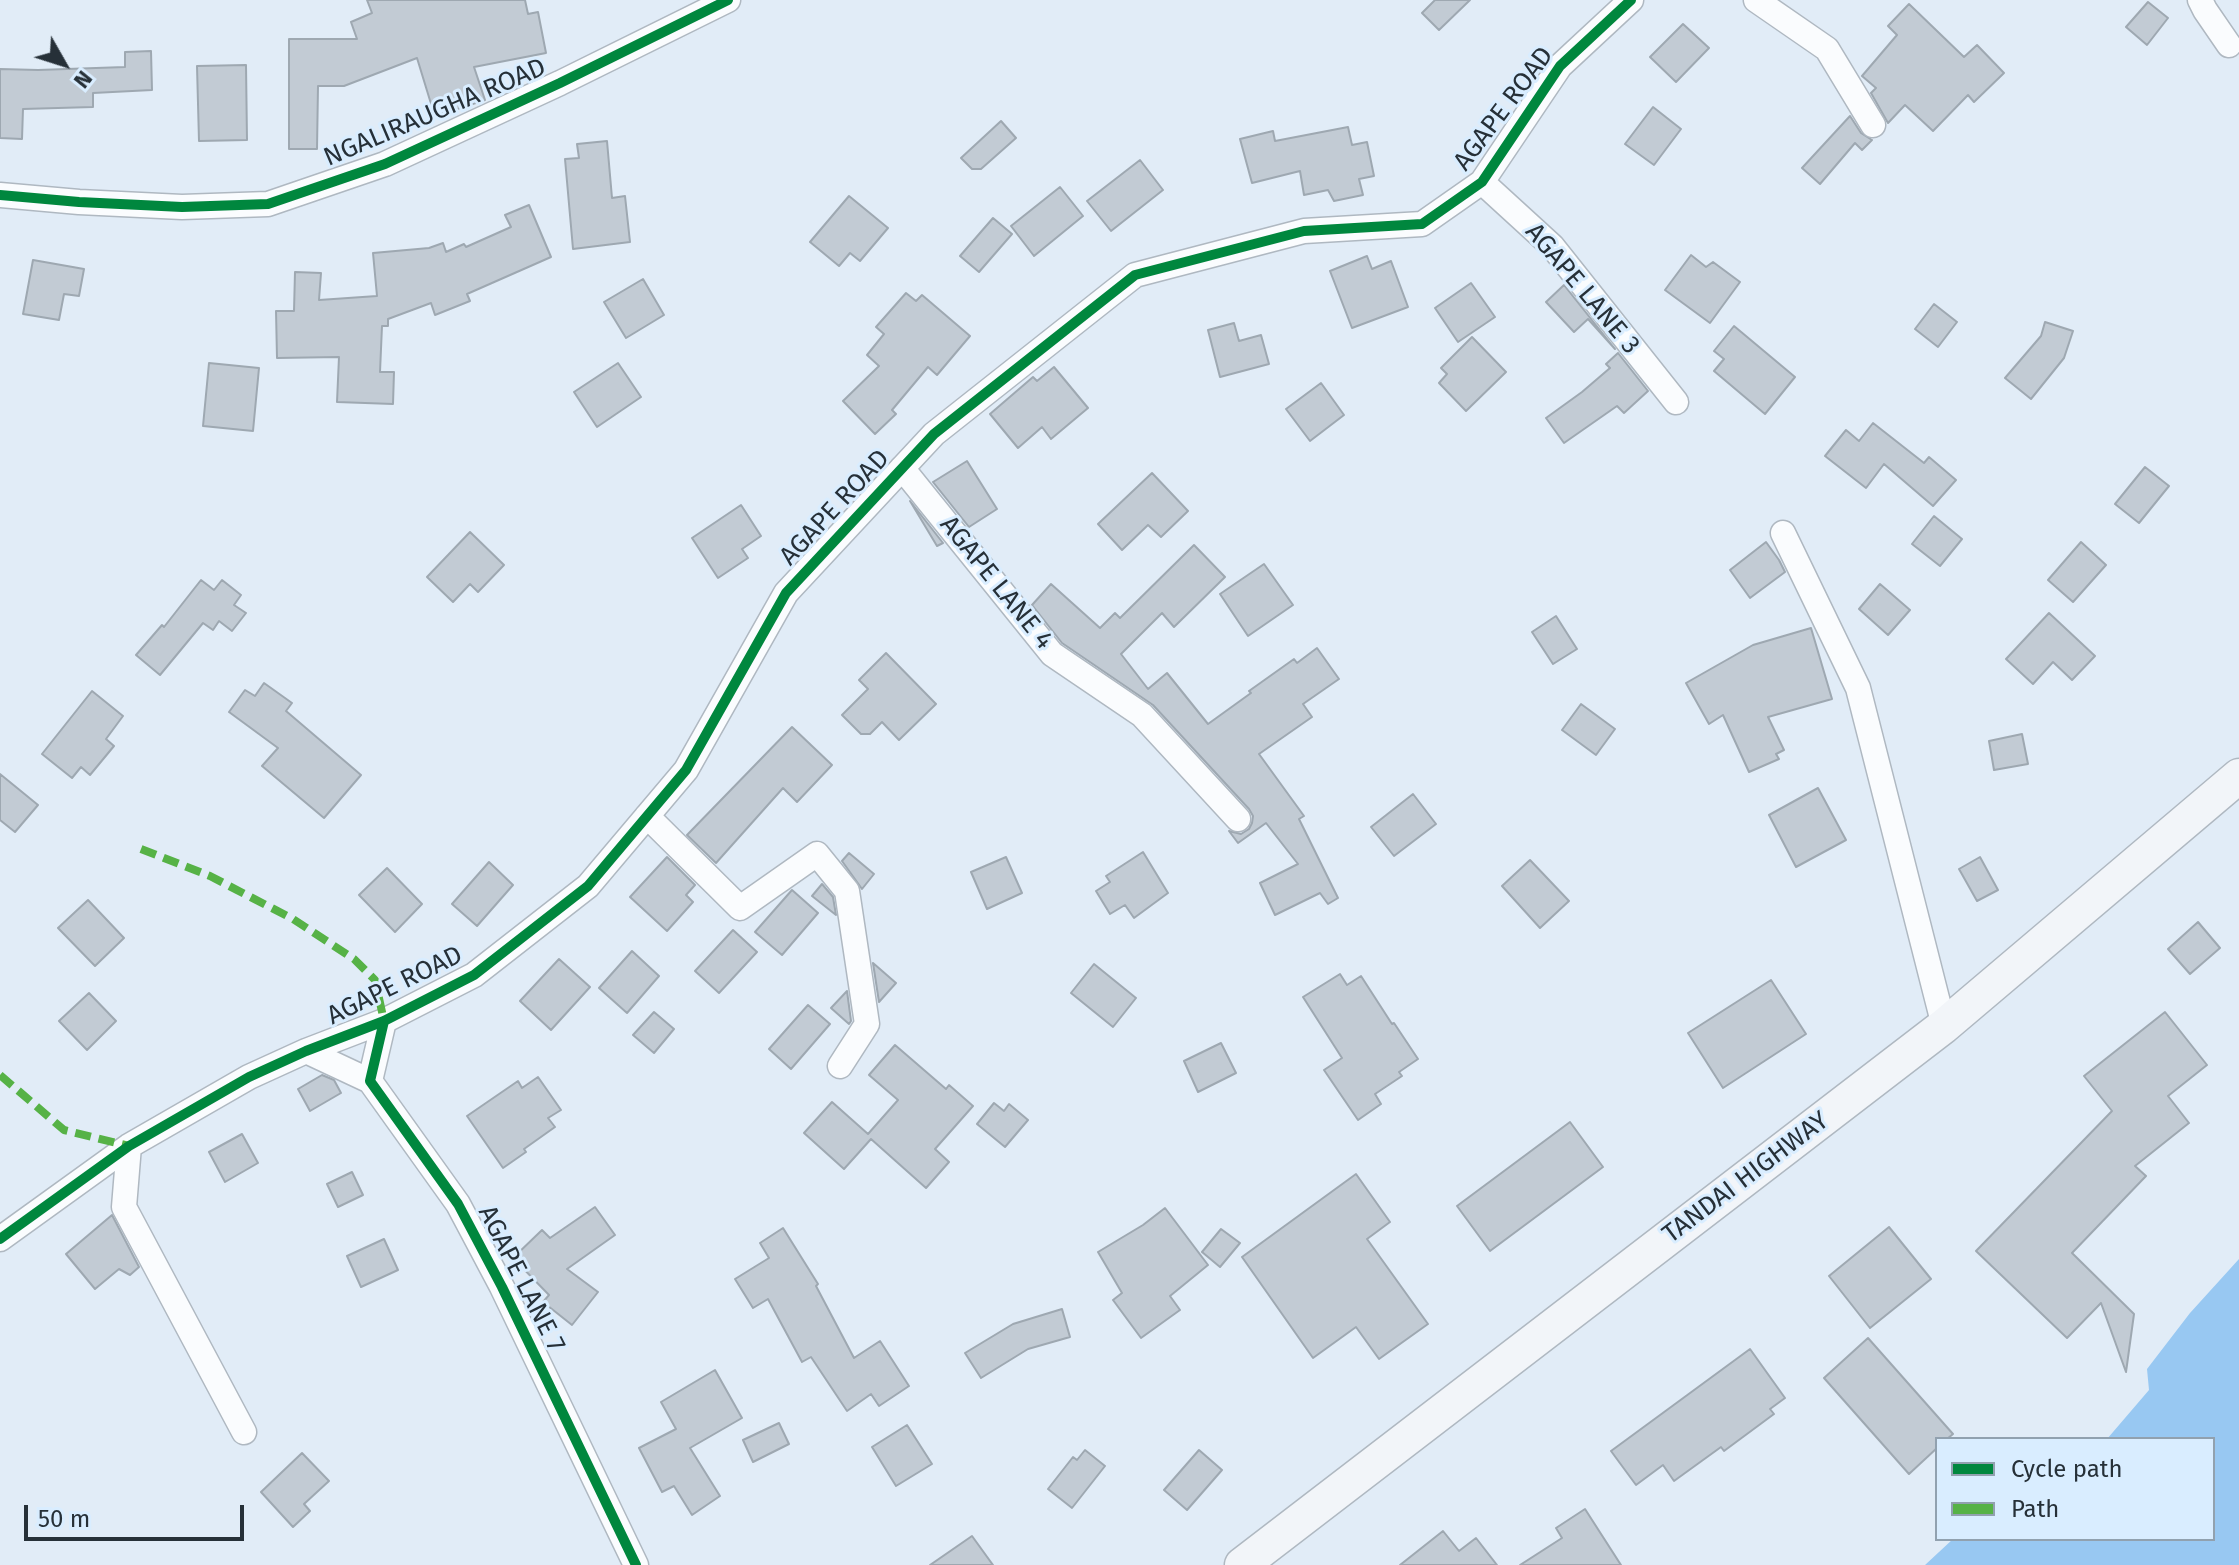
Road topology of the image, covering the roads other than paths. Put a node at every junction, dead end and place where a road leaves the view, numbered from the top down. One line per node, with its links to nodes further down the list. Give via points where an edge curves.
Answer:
1 (728, 0): 8 (street, NGALIRAUGHA ROAD, via 385,164 268,204 182,207)
2 (1631, 0): 7 (street, AGAPE ROAD, via 1560,66)
3 (1756, 0): 6 (street, via 1827,49)
4 (2200, 0): 5 (street)
5 (2229, 45)
6 (1873, 125)
7 (1482, 182): 9 (street, AGAPE LANE 3, via 1552,246); 10 (street, AGAPE ROAD, via 1422,224 1304,231 1135,275 934,434)
8 (0, 195)
9 (1676, 402)
10 (902, 468): 13 (street, AGAPE ROAD, via 786,593 686,770); 14 (street, AGAPE LANE 4, via 1052,654 1142,715)
11 (1783, 533): 16 (street, via 1858,688)
12 (2239, 776): 16 (main road, TANDAI HIGHWAY)
13 (647, 816): 15 (street, AGAPE ROAD, via 588,886 485,967); 18 (street, via 740,908 817,854 847,891 867,1024)
14 (1238, 819)
15 (384, 1021): 17 (street, AGAPE ROAD); 19 (street)
16 (1944, 1026): 24 (main road, TANDAI HIGHWAY)
17 (306, 1051): 19 (street, AGAPE LANE 7); 20 (street, AGAPE ROAD, via 249,1077)
18 (840, 1066)
19 (370, 1081): 23 (street, AGAPE LANE 7, via 458,1204)
20 (129, 1146): 21 (street, AGAPE ROAD); 22 (street, via 124,1207)
21 (0, 1239)
22 (244, 1432)
23 (636, 1565)
24 (1242, 1565)

